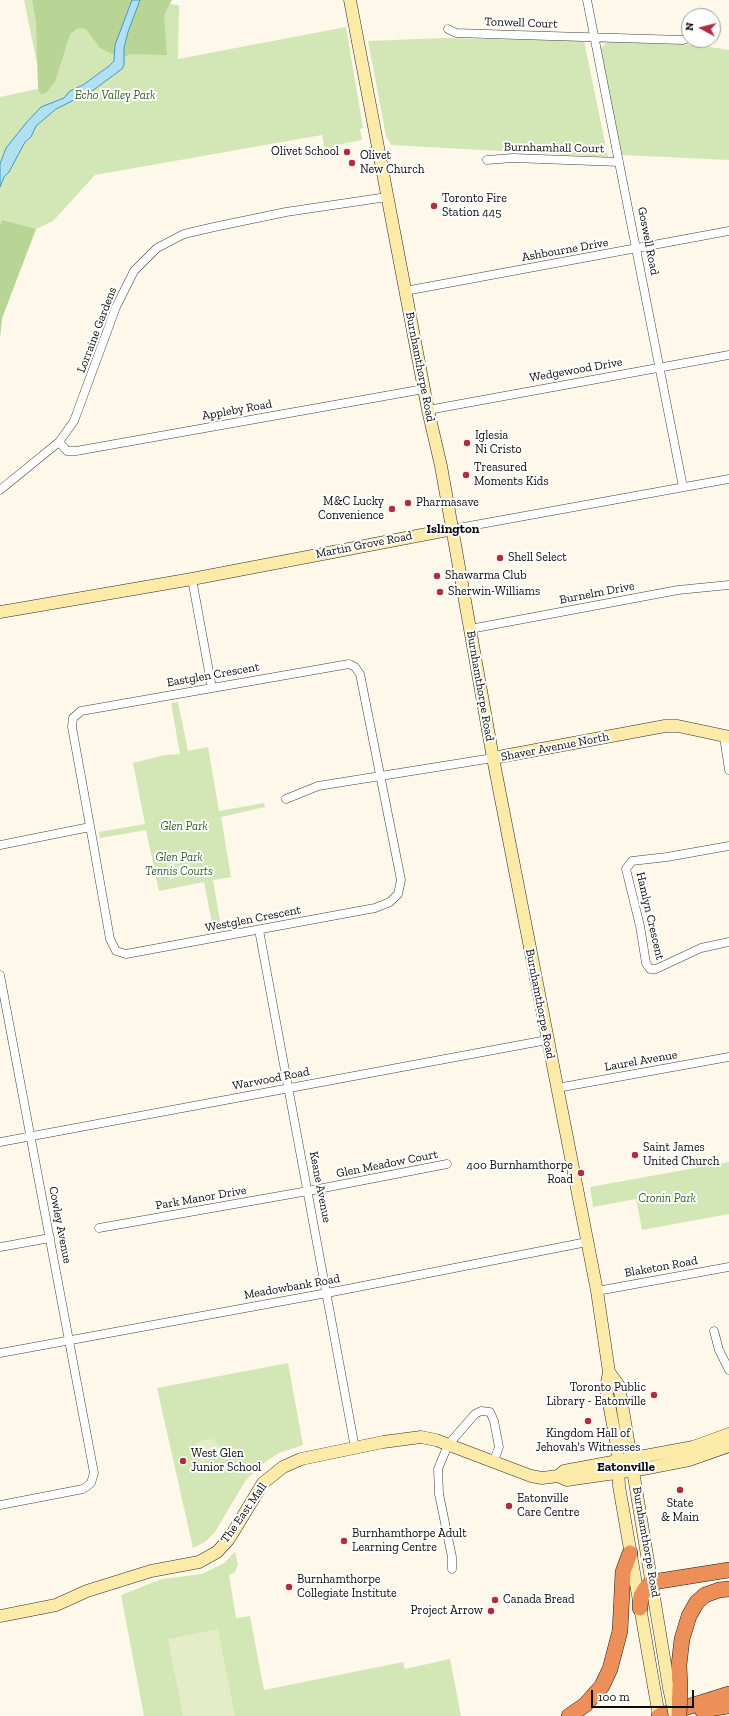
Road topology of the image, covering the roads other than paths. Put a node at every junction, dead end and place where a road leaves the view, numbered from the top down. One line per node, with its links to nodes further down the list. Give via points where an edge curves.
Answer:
1 (350, 0): 8 (main road, Burnhamthorpe Road)
2 (587, 0): 4 (street, Goswell Road)
3 (448, 29): 4 (street, Tonwell Court, via 456,33)
4 (593, 37): 5 (street, Tonwell Court); 7 (street, Goswell Road)
5 (681, 40)
6 (487, 160): 7 (street, Burnhamhall Court, via 513,158)
7 (619, 162): 10 (street, Goswell Road)
8 (387, 197): 11 (main road, Burnhamthorpe Road); 16 (street, Lorraine Gardens, via 286,212 214,227 184,234 157,248 134,271 116,307 74,421)
9 (729, 231): 10 (street, Ashbourne Drive)
10 (637, 249): 11 (street, Ashbourne Drive); 13 (street, Goswell Road)
11 (405, 291): 14 (main road, Burnhamthorpe Road)
12 (729, 355): 13 (street, Wedgewood Drive)
13 (659, 368): 15 (street, Wedgewood Drive); 18 (street, Goswell Road)
14 (424, 389): 15 (main road, Burnhamthorpe Road); 16 (street, Appleby Road, via 76,451 68,451)
15 (428, 410): 20 (main road, Burnhamthorpe Road)
16 (59, 442): 19 (street, Lorraine Gardens)
17 (729, 479): 18 (street, Martin Grove Road)
18 (683, 487): 20 (street, Martin Grove Road)
19 (0, 490)
20 (453, 529): 21 (main road, Martin Grove Road); 24 (main road, Burnhamthorpe Road)
21 (192, 579): 23 (main road, Martin Grove Road); 25 (street)
22 (729, 585): 24 (street, Burnelm Drive, via 678,590)
23 (0, 612)
24 (470, 629): 27 (main road, Burnhamthorpe Road)
25 (212, 688): 29 (street, Eastglen Crescent, via 342,665 353,666 360,674); 31 (street, Eastglen Crescent, via 81,710 73,718 72,727)
26 (726, 737): 27 (main road, Shaver Avenue North, via 678,726 665,726); 28 (street)
27 (493, 758): 29 (street, Shaver Avenue North); 37 (main road, Burnhamthorpe Road)
28 (729, 770)
29 (381, 777): 30 (street, Shaver Avenue North, via 318,786); 34 (street, Westglen Crescent, via 401,880 398,894 390,902 375,908)
30 (286, 799)
31 (90, 827): 32 (street); 34 (street, Westglen Crescent, via 110,939 116,951 126,954)
32 (0, 845)
33 (729, 846): 35 (street, Hamlyn Crescent, via 632,861 628,864 626,872 646,963 650,969 656,969 700,948)
34 (259, 930): 39 (street, Keane Avenue)
35 (729, 942)
36 (0, 975): 41 (street, Cowley Avenue)
37 (547, 1040): 39 (street, Warwood Road); 40 (main road, Burnhamthorpe Road)
38 (729, 1057): 40 (street, Laurel Avenue)
39 (289, 1088): 41 (street, Warwood Road); 44 (street, Keane Avenue)
40 (557, 1088): 47 (main road, Burnhamthorpe Road)
41 (31, 1136): 42 (street, Warwood Road); 46 (street, Cowley Avenue)
42 (0, 1142)
43 (447, 1164): 44 (street, Glen Meadow Court)
44 (308, 1191): 45 (street, Park Manor Drive); 51 (street, Keane Avenue)
45 (99, 1228)
46 (50, 1238): 48 (street); 53 (street, Cowley Avenue)
47 (587, 1242): 50 (main road, Burnhamthorpe Road); 51 (street, Meadowbank Road)
48 (0, 1247)
49 (729, 1267): 50 (street, Blaketon Road)
50 (597, 1291): 57 (main road, Burnhamthorpe Road)
51 (327, 1293): 53 (street, Meadowbank Road); 61 (street, Keane Avenue)
52 (714, 1332): 55 (street, via 717,1344)
53 (68, 1340): 54 (street, Meadowbank Road); 66 (street, Cowley Avenue, via 94,1473 93,1480 83,1489)
54 (0, 1353)
55 (726, 1354): 56 (street)
56 (729, 1370)
57 (609, 1372): 62 (main road, Burnhamthorpe Road, via 620,1386); 64 (main road, Burnhamthorpe Road, via 606,1388 617,1446)
58 (729, 1434): 62 (main road, The East Mall, via 693,1447)
59 (448, 1445): 61 (main road, The East Mall, via 421,1437); 63 (main road, The East Mall); 63 (street, via 476,1414 487,1411 493,1417 499,1444); 68 (street, via 438,1469 437,1480)
60 (729, 1446): 65 (main road, The East Mall, via 698,1458)
61 (355, 1448): 73 (main road, The East Mall, via 301,1459 283,1467 260,1488 217,1552 199,1562 151,1571 87,1591 56,1605)
62 (632, 1457): 64 (main road, The East Mall); 65 (main road, Burnhamthorpe Road)
63 (493, 1463): 64 (main road, The East Mall, via 535,1477 558,1476 564,1471)
64 (618, 1466): 65 (main road, The East Mall); 67 (main road, Burnhamthorpe Road)
65 (633, 1470): 70 (main road, Burnhamthorpe Road)
66 (0, 1505)
67 (630, 1553): 72 (main road, Burnhamthorpe Road); 77 (highway, via 623,1572 622,1616 612,1663 602,1686 585,1705)
68 (452, 1569)
69 (729, 1570): 70 (highway)
70 (653, 1582): 72 (highway, via 641,1596); 74 (main road, Burnhamthorpe Road)
71 (729, 1589): 74 (highway, via 705,1595 692,1610 682,1639)
72 (640, 1608): 78 (main road, Burnhamthorpe Road)
73 (0, 1616)
74 (674, 1687): 80 (main road, Burnhamthorpe Road, bridge); 81 (highway, bridge)
75 (729, 1694): 78 (highway)
76 (729, 1706): 79 (highway)
77 (569, 1716)
78 (659, 1716)
79 (666, 1716)
80 (675, 1716)
81 (679, 1716)

